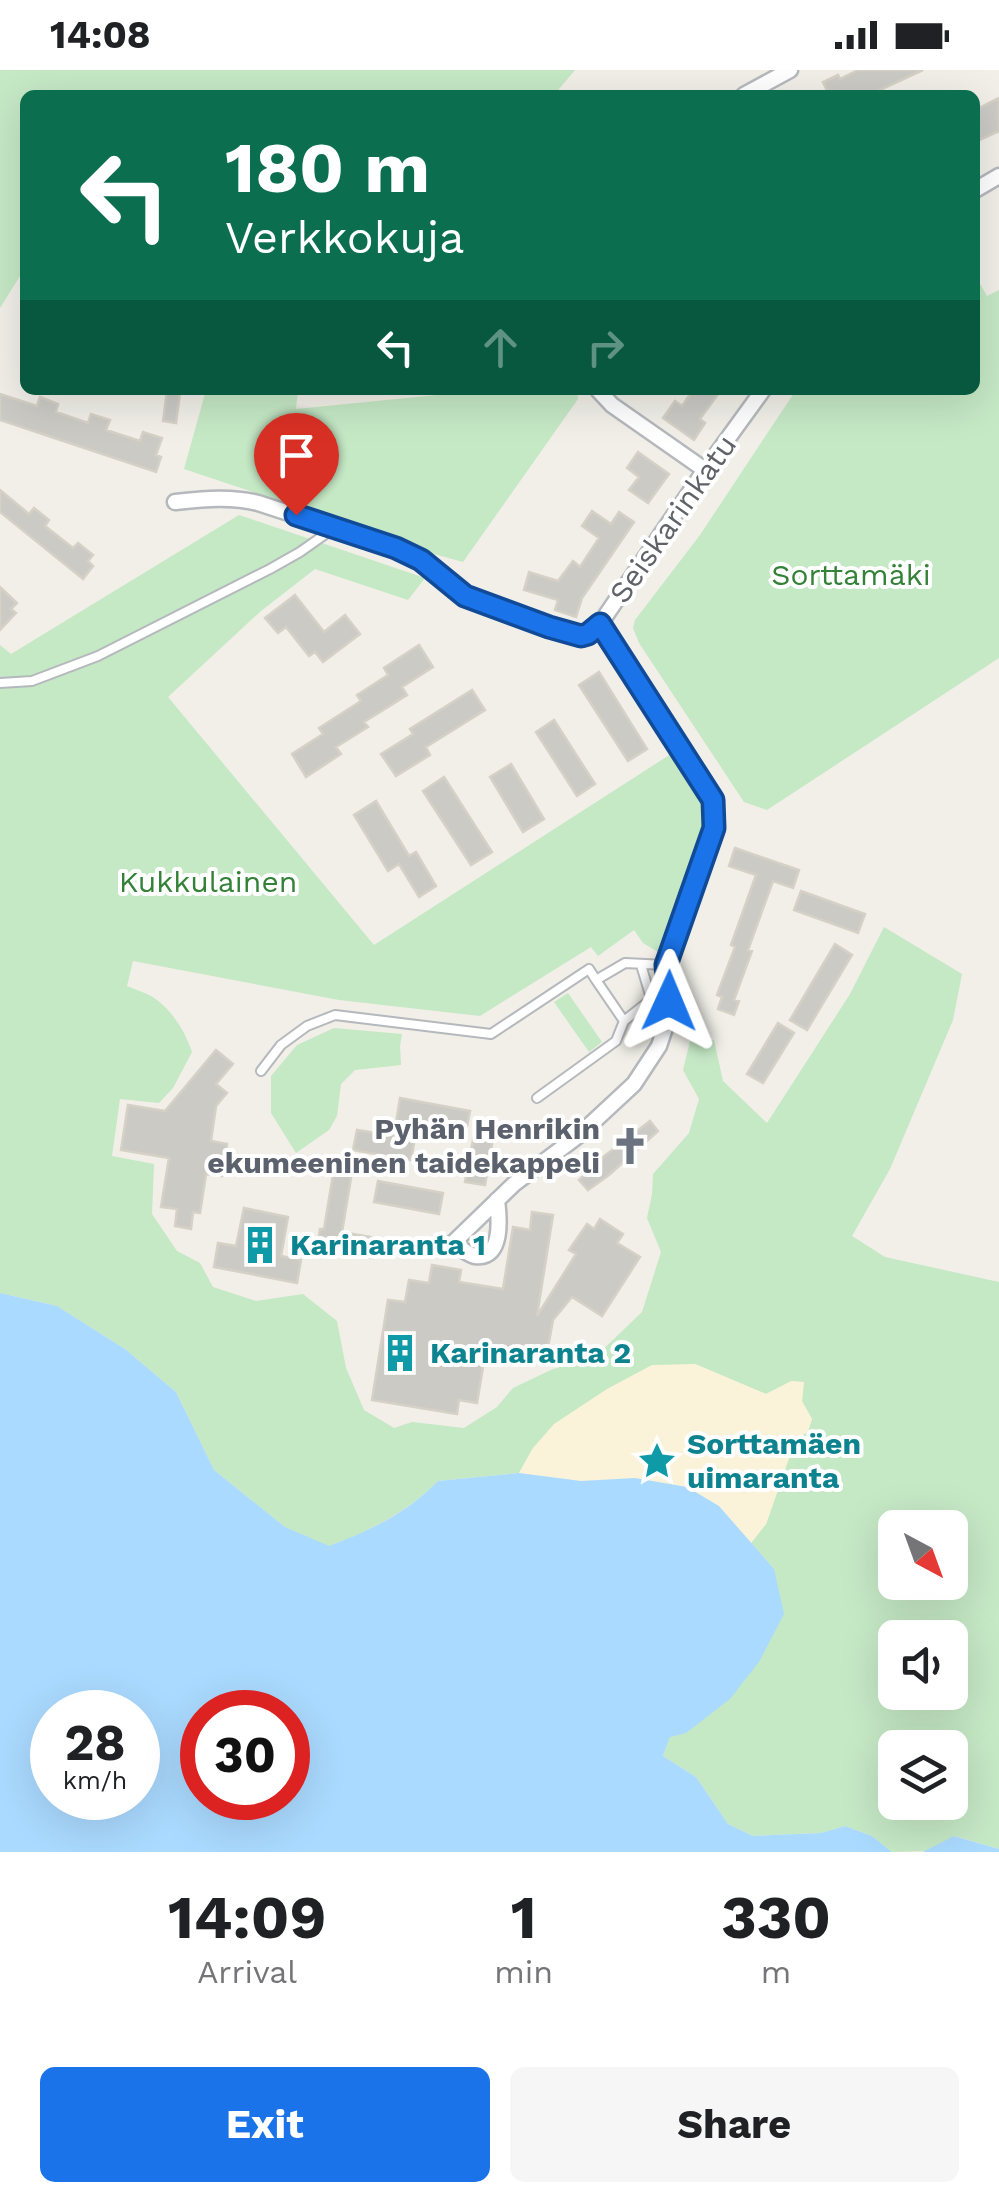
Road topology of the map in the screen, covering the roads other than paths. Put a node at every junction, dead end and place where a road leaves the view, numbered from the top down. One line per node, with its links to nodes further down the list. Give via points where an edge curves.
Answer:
1 (790, 70): 2 (street)
2 (753, 90)
3 (603, 395): 5 (street)
4 (759, 395): 5 (street, Seiskarinkatu)
5 (705, 470): 8 (street, Seiskarinkatu)
6 (176, 502): 7 (street, via 240,498)
7 (334, 528): 8 (street, via 421,560 465,596 501,610 581,636); 9 (lane, via 270,569 98,656 32,681)
8 (600, 624): 11 (street, Seiskarinkatu, via 713,800 714,828)
9 (0, 683)
10 (642, 965): 11 (lane); 12 (lane, via 618,965); 13 (lane)
11 (666, 973): 13 (lane); 17 (street, Seiskarinkatu, via 665,1032 634,1084)
12 (596, 980): 14 (lane); 15 (lane, via 589,969 491,1034 335,1015 281,1045)
13 (651, 998): 14 (lane)
14 (624, 1021): 16 (lane, via 616,1041)
15 (261, 1071)
16 (537, 1098)
17 (498, 1200)

